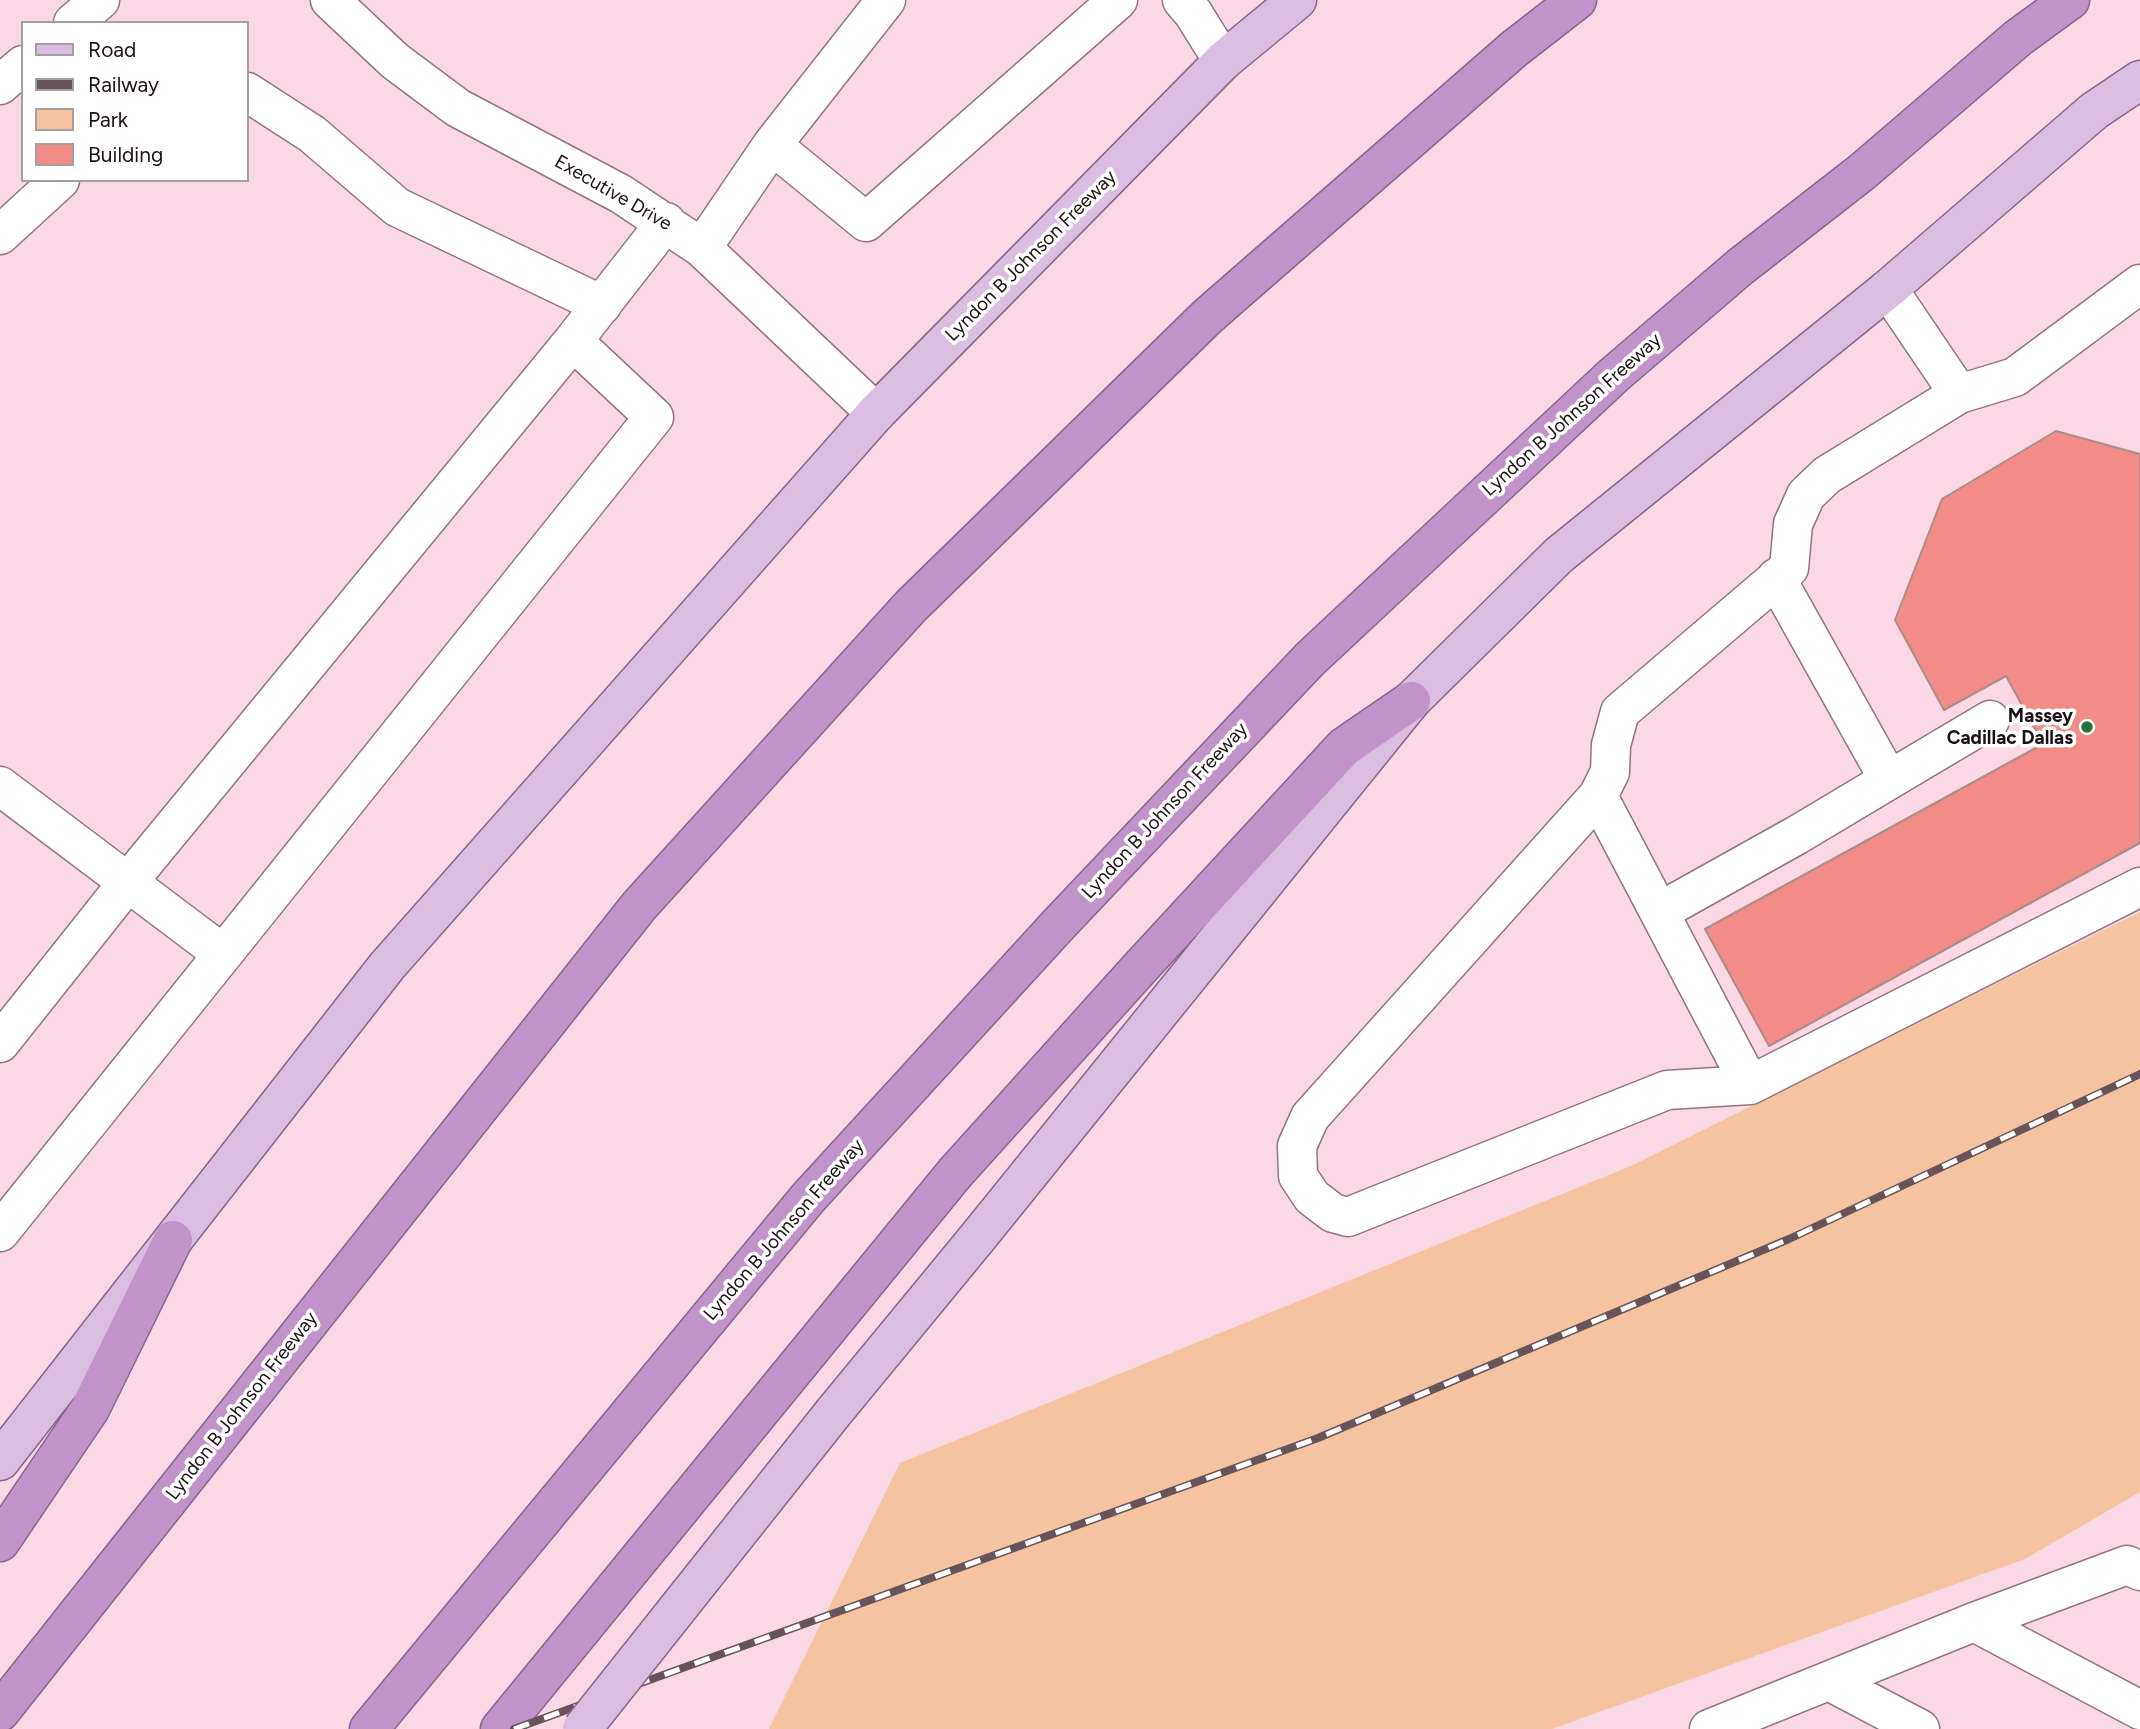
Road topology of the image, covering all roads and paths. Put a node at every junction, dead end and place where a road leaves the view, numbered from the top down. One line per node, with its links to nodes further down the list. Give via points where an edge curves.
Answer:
1 (100, 0): 9 (street)
2 (330, 0): 17 (street, Executive Drive, via 395,61 458,108)
3 (886, 0): 15 (street)
4 (1118, 0): 15 (street, via 866,222)
5 (1182, 0): 10 (street)
6 (1297, 0): 10 (main road, Lyndon B Johnson Freeway)
7 (1577, 0): 45 (highway, Lyndon B Johnson Freeway, via 1514,49 1208,316 911,606 639,905)
8 (2070, 0): 47 (highway, Lyndon B Johnson Freeway, via 2018,38 1614,375 1310,659 808,1198)
9 (75, 21)
10 (1223, 61): 25 (main road, Lyndon B Johnson Freeway)
11 (21, 67): 13 (street)
12 (2140, 80): 21 (main road, via 2094,111)
13 (0, 85)
14 (248, 93): 22 (street, via 312,134 397,207)
15 (772, 145): 19 (street)
16 (58, 182): 18 (street)
17 (666, 222): 19 (street, Executive Drive); 22 (street)
18 (0, 235)
19 (702, 248): 25 (street, Executive Drive)
20 (2140, 284): 24 (street, via 2015,377)
21 (1888, 289): 24 (street); 27 (main road, via 1559,555)
22 (601, 305): 23 (street)
23 (573, 341): 32 (street); 35 (street, via 654,417)
24 (1959, 394): 26 (street, via 1828,475 1806,495 1793,524 1788,568)
25 (876, 413): 39 (main road, Lyndon B Johnson Freeway, via 387,967)
26 (1776, 578): 29 (street); 31 (street, via 1620,712 1610,772)
27 (1411, 701): 48 (highway, via 1345,747 955,1173); 49 (main road, bridge)
28 (1990, 720): 29 (street)
29 (1889, 780): 34 (street)
30 (0, 786): 32 (street)
31 (1598, 796): 34 (street); 37 (street, via 1310,1117 1297,1146 1298,1176 1312,1198 1348,1217 1667,1090)
32 (128, 883): 35 (street); 36 (street)
33 (2140, 887): 37 (street)
34 (1659, 912): 37 (street)
35 (223, 954): 38 (street)
36 (0, 1042)
37 (1750, 1085)
38 (0, 1232)
39 (173, 1240): 40 (main road, Lyndon B Johnson Freeway); 41 (highway, via 90,1409)
40 (0, 1461)
41 (0, 1542)
42 (2140, 1571): 43 (street, via 2127,1565)
43 (1974, 1622): 44 (street); 46 (street)
44 (1829, 1681): 50 (street); 51 (street)
45 (2, 1709)
46 (2140, 1710)
47 (369, 1729)
48 (500, 1729)
49 (582, 1729)
50 (1709, 1729)
51 (1920, 1729)

